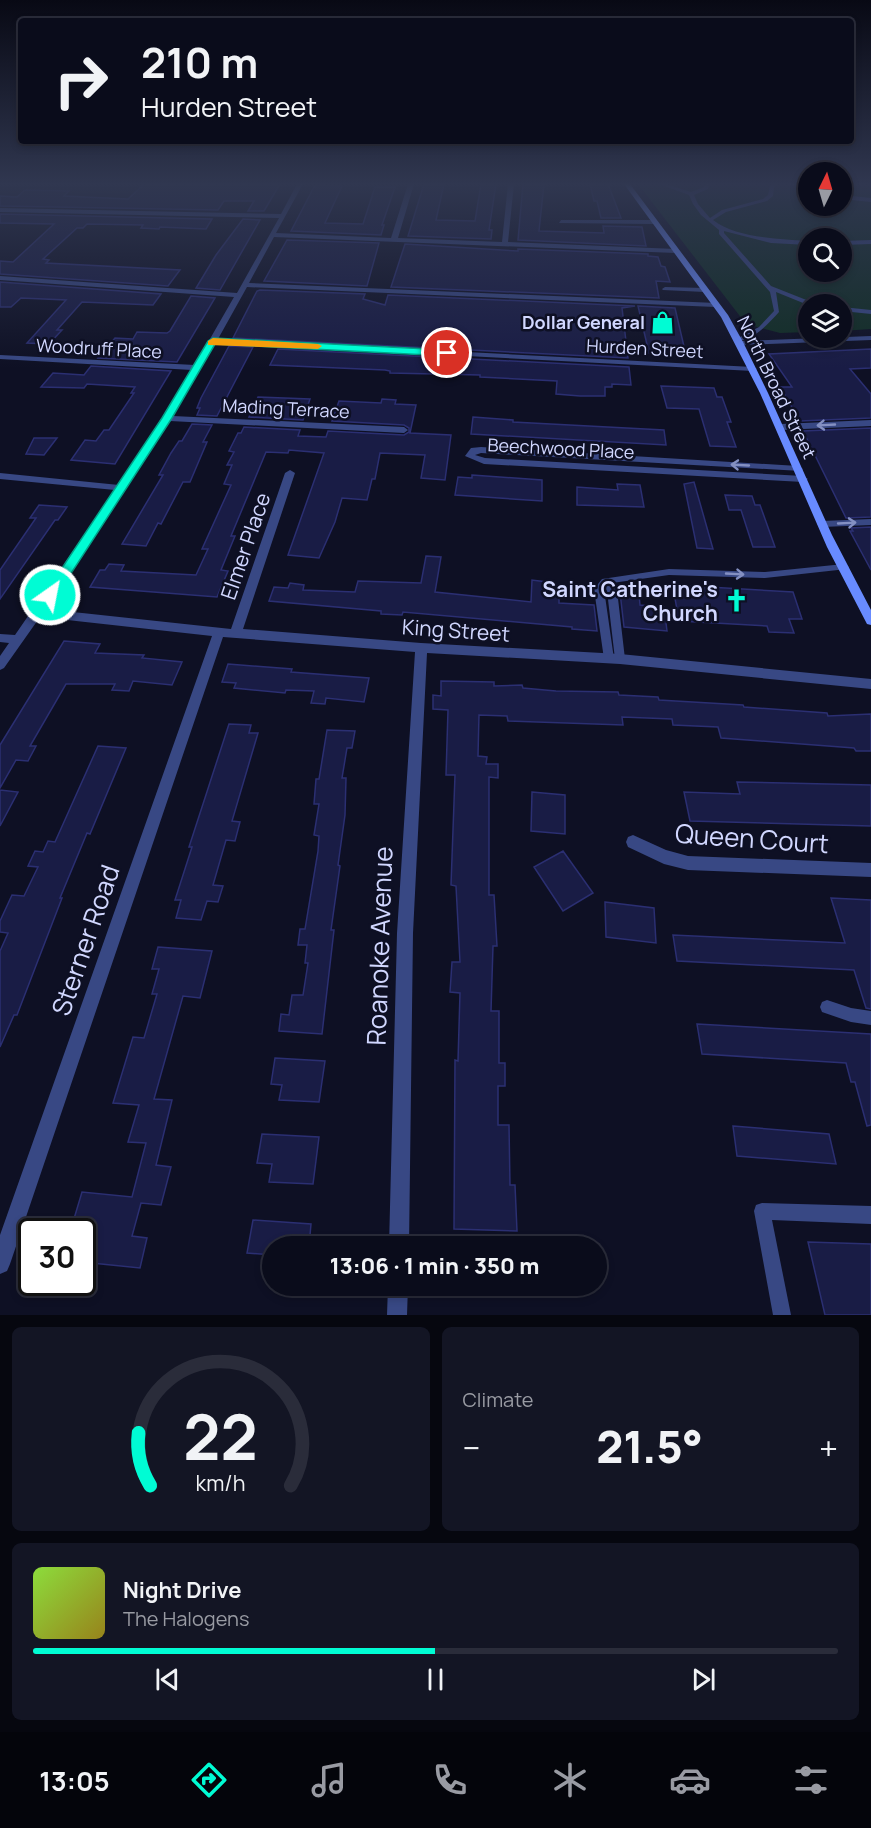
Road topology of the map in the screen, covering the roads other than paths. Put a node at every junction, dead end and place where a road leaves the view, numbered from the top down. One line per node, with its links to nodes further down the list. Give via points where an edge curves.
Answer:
1 (266, 245): 7 (street)
2 (538, 245): 5 (street)
3 (672, 245): 5 (main road, North Broad Street)
4 (732, 245): 8 (lane)
5 (676, 251): 10 (main road, North Broad Street)
6 (0, 278): 11 (street)
7 (245, 285): 11 (street); 13 (street)
8 (768, 286): 12 (lane); 18 (lane, via 777,311)
9 (665, 289): 10 (lane)
10 (705, 290): 13 (main road, North Broad Street)
11 (240, 294): 17 (street)
12 (798, 298)
13 (716, 305): 18 (main road, North Broad Street)
14 (852, 310): 15 (lane)
15 (871, 312)
16 (871, 338): 18 (street)
17 (213, 341): 20 (street); 21 (street, Hurden Street)
18 (739, 341): 21 (main road, North Broad Street)
19 (0, 357): 20 (street, Woodruff Place)
20 (197, 368): 22 (street)
21 (753, 369): 24 (main road, North Broad Street)
22 (167, 418): 25 (street, Mading Terrace); 32 (street)
23 (871, 423): 24 (street, one-way to 24)
24 (781, 427): 28 (main road, North Broad Street)
25 (404, 430)
26 (573, 460): 26 (street, Beechwood Place, via 481,450 474,450 470,456 484,461); 27 (street, Beechwood Place)
27 (677, 467): 28 (street, Beechwood Place, one-way to 27); 31 (street, Beechwood Place)
28 (798, 469): 31 (main road, North Broad Street)
29 (290, 473): 40 (street, Elmer Place)
30 (0, 476): 32 (street)
31 (803, 479): 34 (main road, North Broad Street)
32 (121, 488): 37 (street)
33 (871, 522): 34 (street, one-way to 33)
34 (822, 524): 35 (main road, North Broad Street)
35 (844, 567): 36 (main road, North Broad Street); 44 (lane, one-way to 35, via 612,590 605,581 669,572 765,575)
36 (866, 601): 38 (main road, North Broad Street)
37 (39, 613): 39 (street, King Street); 42 (street)
38 (871, 621)
39 (219, 632): 40 (street, King Street); 53 (street, Sterner Road)
40 (236, 632): 43 (street, King Street)
41 (0, 638): 42 (street)
42 (18, 640): 45 (street)
43 (421, 648): 44 (street, King Street); 52 (street, Roanoke Avenue, via 405,933)
44 (615, 659): 46 (street, King Street)
45 (0, 664)
46 (871, 684)
47 (633, 842): 48 (street, Queen Court, via 664,857 688,862)
48 (871, 870)
49 (827, 1007): 50 (lane)
50 (871, 1018)
51 (871, 1215): 56 (lane, via 762,1211)
52 (399, 1236)
53 (0, 1264)
54 (398, 1296): 55 (street)
55 (397, 1315)
56 (782, 1315)

